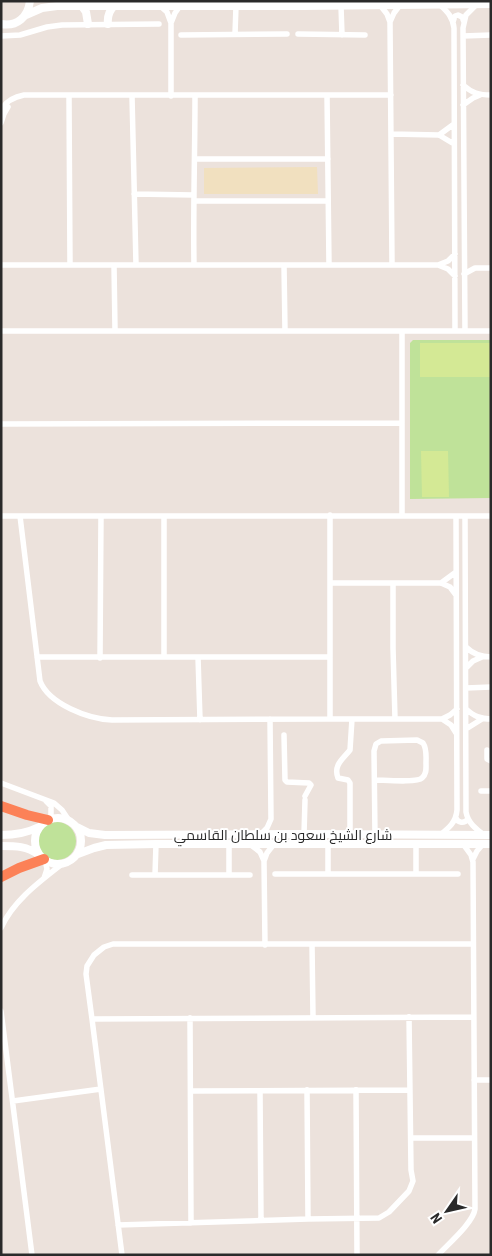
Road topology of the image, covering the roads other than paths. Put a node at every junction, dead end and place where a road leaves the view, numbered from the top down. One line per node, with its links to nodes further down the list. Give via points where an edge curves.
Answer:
1 (30, 1): 14 (main road)
2 (302, 4): 11 (main road); 12 (main road)
3 (477, 4): 4 (main road); 7 (main road); 17 (street)
4 (491, 4)
5 (81, 5): 8 (main road); 14 (main road, via 50,6); 20 (main road)
6 (400, 5): 7 (main road); 13 (main road); 15 (street)
7 (440, 5): 16 (street)
8 (114, 6): 9 (main road); 21 (main road, via 109,12)
9 (160, 6): 10 (main road); 18 (street, via 167,12)
10 (180, 6): 11 (main road); 18 (street)
11 (236, 6): 24 (street)
12 (341, 6): 13 (main road); 27 (street)
13 (380, 6): 15 (street)
14 (26, 14): 19 (main road, via 14,24)
15 (390, 22): 41 (street)
16 (453, 22): 17 (street, via 458,14); 45 (street)
17 (464, 22): 31 (street)
18 (171, 23): 39 (street)
19 (1, 24)
20 (88, 24): 21 (street); 30 (street, via 52,26 20,35)
21 (108, 24): 22 (street)
22 (159, 24)
23 (181, 34): 24 (street)
24 (235, 34): 25 (street)
25 (287, 34)
26 (298, 34): 27 (street)
27 (342, 34): 28 (street)
28 (366, 35)
29 (491, 35): 31 (street)
30 (1, 36)
31 (463, 36): 32 (street)
32 (463, 85): 34 (street); 42 (street)
33 (328, 95): 40 (street); 41 (street); 49 (street)
34 (480, 95): 35 (street); 42 (street)
35 (491, 95)
36 (31, 96): 37 (street); 43 (street, via 11,99); 44 (street, via 10,104)
37 (69, 96): 38 (street); 58 (street)
38 (132, 96): 39 (street); 51 (street)
39 (171, 96): 40 (street)
40 (196, 96): 50 (street)
41 (391, 96): 46 (street)
42 (463, 105): 55 (street)
43 (1, 110)
44 (1, 123)
45 (454, 124): 47 (street); 48 (street)
46 (391, 134): 47 (street); 56 (street)
47 (439, 134): 48 (street)
48 (454, 144): 54 (street)
49 (328, 158): 50 (street); 53 (street)
50 (195, 160): 52 (street)
51 (134, 194): 52 (street); 60 (street)
52 (194, 198): 53 (street); 61 (street)
53 (328, 200): 63 (street)
54 (455, 254): 64 (street); 68 (street)
55 (464, 261): 65 (street); 67 (street)
56 (392, 264): 63 (street); 64 (street)
57 (1, 265): 58 (street)
58 (70, 265): 59 (street)
59 (114, 265): 60 (street); 69 (street)
60 (136, 265): 61 (street)
61 (194, 265): 62 (street)
62 (284, 265): 63 (street); 72 (street)
63 (329, 265)
64 (438, 265): 68 (street)
65 (475, 268): 66 (street); 67 (street)
66 (491, 268)
67 (464, 274): 75 (street)
68 (455, 276): 74 (street)
69 (115, 330): 71 (street); 72 (street)
70 (491, 330): 75 (street)
71 (1, 331)
72 (285, 331): 73 (street)
73 (402, 331): 74 (street); 77 (street)
74 (455, 331): 75 (street)
75 (465, 331)
76 (1, 424): 77 (street)
77 (402, 424): 83 (street)
78 (1, 516): 79 (street)
79 (20, 516): 80 (street); 93 (street)
80 (100, 516): 81 (street); 99 (street)
81 (164, 516): 82 (street); 94 (street)
82 (330, 516): 83 (street); 88 (street)
83 (402, 516): 84 (street)
84 (456, 516): 85 (street); 87 (street)
85 (465, 516): 86 (street); 92 (street)
86 (491, 516)
87 (456, 572): 90 (street); 91 (street)
88 (330, 583): 89 (street); 96 (street)
89 (393, 583): 90 (street); 107 (street)
90 (441, 583): 91 (street)
91 (456, 595): 103 (street)
92 (466, 646): 97 (street); 100 (street)
93 (37, 657): 99 (street); 111 (street, via 40,681 48,694 85,715 112,720)
94 (164, 657): 95 (street); 99 (street)
95 (198, 657): 96 (street); 111 (street)
96 (330, 657): 105 (street)
97 (482, 657): 98 (street); 100 (street)
98 (491, 657)
99 (100, 658)
100 (466, 668): 102 (street)
101 (491, 687): 102 (street)
102 (466, 688): 104 (street)
103 (457, 709): 108 (street); 114 (street)
104 (466, 709): 109 (street); 113 (street)
105 (330, 719): 106 (street); 112 (street)
106 (352, 719): 107 (street); 135 (street, via 351,748 340,759 336,776 350,783)
107 (396, 719): 108 (street)
108 (442, 719): 114 (street)
109 (482, 719): 110 (street); 113 (street)
110 (491, 719)
111 (200, 720): 112 (street)
112 (270, 720): 128 (street)
113 (466, 729): 127 (street)
114 (457, 733): 124 (street)
115 (284, 735): 131 (street, via 285,780 311,785 305,798)
116 (487, 750): 117 (street)
117 (491, 761)
118 (375, 780): 118 (street, via 422,779 426,769 423,743 417,740 378,742 374,748); 136 (street)
119 (1, 783): 122 (street)
120 (481, 791): 121 (street)
121 (491, 791)
122 (44, 800): 125 (street, via 51,806); 126 (street, via 58,806)
123 (1, 806): 125 (highway)
124 (456, 818): 127 (street, via 461,823); 137 (street)
125 (49, 819): 126 (main road); 129 (main road)
126 (68, 819): 130 (main road)
127 (468, 819): 138 (street)
128 (271, 820): 133 (street); 134 (street)
129 (39, 827): 132 (main road, via 26,833); 149 (main road, via 35,844)
130 (77, 827): 133 (main road, شارع الشيخ سعود بن سلطان القاسمي, via 100,835); 148 (main road, via 82,840)
131 (304, 834): 134 (main road, شارع الشيخ سعود بن سلطان القاسمي); 135 (main road, شارع الشيخ سعود بن سلطان القاسمي)
132 (1, 835)
133 (260, 835): 134 (main road, شارع الشيخ سعود بن سلطان القاسمي); 146 (main road, via 250,839)
134 (280, 835)
135 (350, 835): 136 (main road, شارع الشيخ سعود بن سلطان القاسمي)
136 (375, 835): 137 (main road, شارع الشيخ سعود بن سلطان القاسمي)
137 (440, 835): 138 (main road, شارع الشيخ سعود بن سلطان القاسمي)
138 (488, 835)
139 (156, 844): 140 (main road, شارع الشيخ سعود بن سلطان القاسمي); 148 (main road, شارع الشيخ سعود بن سلطان القاسمي, via 102,846); 158 (street)
140 (229, 844): 146 (main road, شارع الشيخ سعود بن سلطان القاسمي); 159 (street)
141 (274, 844): 142 (main road, شارع الشيخ سعود بن سلطان القاسمي); 146 (main road, شارع الشيخ سعود بن سلطان القاسمي); 151 (street)
142 (328, 844): 143 (main road, شارع الشيخ سعود بن سلطان القاسمي); 154 (street)
143 (416, 844): 144 (main road, شارع الشيخ سعود بن سلطان القاسمي); 155 (street)
144 (463, 844): 145 (main road, شارع الشيخ سعود بن سلطان القاسمي); 150 (street)
145 (487, 844): 150 (street)
146 (251, 845): 151 (street, via 260,852)
147 (1, 846): 149 (main road, via 29,848)
148 (78, 854): 152 (main road)
149 (43, 858): 152 (main road); 161 (highway); 162 (street, via 47,869)
150 (472, 859): 166 (street)
151 (264, 861): 164 (street)
152 (62, 864): 162 (street)
153 (275, 874): 154 (street)
154 (328, 874): 155 (street)
155 (416, 874): 156 (street)
156 (458, 874)
157 (132, 875): 158 (street)
158 (156, 875): 159 (street)
159 (229, 875): 160 (street)
160 (250, 875)
161 (1, 877)
162 (44, 878): 163 (street, via 17,903)
163 (1, 928)
164 (265, 944): 165 (street); 171 (street, via 108,945 100,949 86,970)
165 (312, 944): 166 (street); 168 (street)
166 (473, 944): 170 (street)
167 (1, 1011): 181 (street)
168 (312, 1017): 169 (street); 172 (street)
169 (409, 1017): 170 (street); 179 (street)
170 (473, 1017): 173 (street)
171 (92, 1018): 172 (street); 175 (street)
172 (190, 1018): 180 (street)
173 (474, 1080): 174 (street); 183 (street)
174 (491, 1080)
175 (101, 1089): 181 (street); 188 (street)
176 (260, 1090): 177 (street); 180 (street); 186 (street)
177 (307, 1090): 178 (street); 184 (street)
178 (356, 1090): 179 (street); 185 (street)
179 (410, 1090): 182 (street)
180 (191, 1091): 187 (street)
181 (13, 1101): 189 (street)
182 (411, 1138): 183 (street); 185 (street, via 413,1178 408,1194 382,1216)
183 (474, 1138): 192 (street, via 474,1213)
184 (308, 1218): 185 (street); 186 (street)
185 (356, 1218): 191 (street)
186 (261, 1220): 187 (street)
187 (191, 1223): 188 (street)
188 (118, 1225): 190 (street)
189 (32, 1255)
190 (122, 1255)
191 (357, 1255)
192 (438, 1255)

